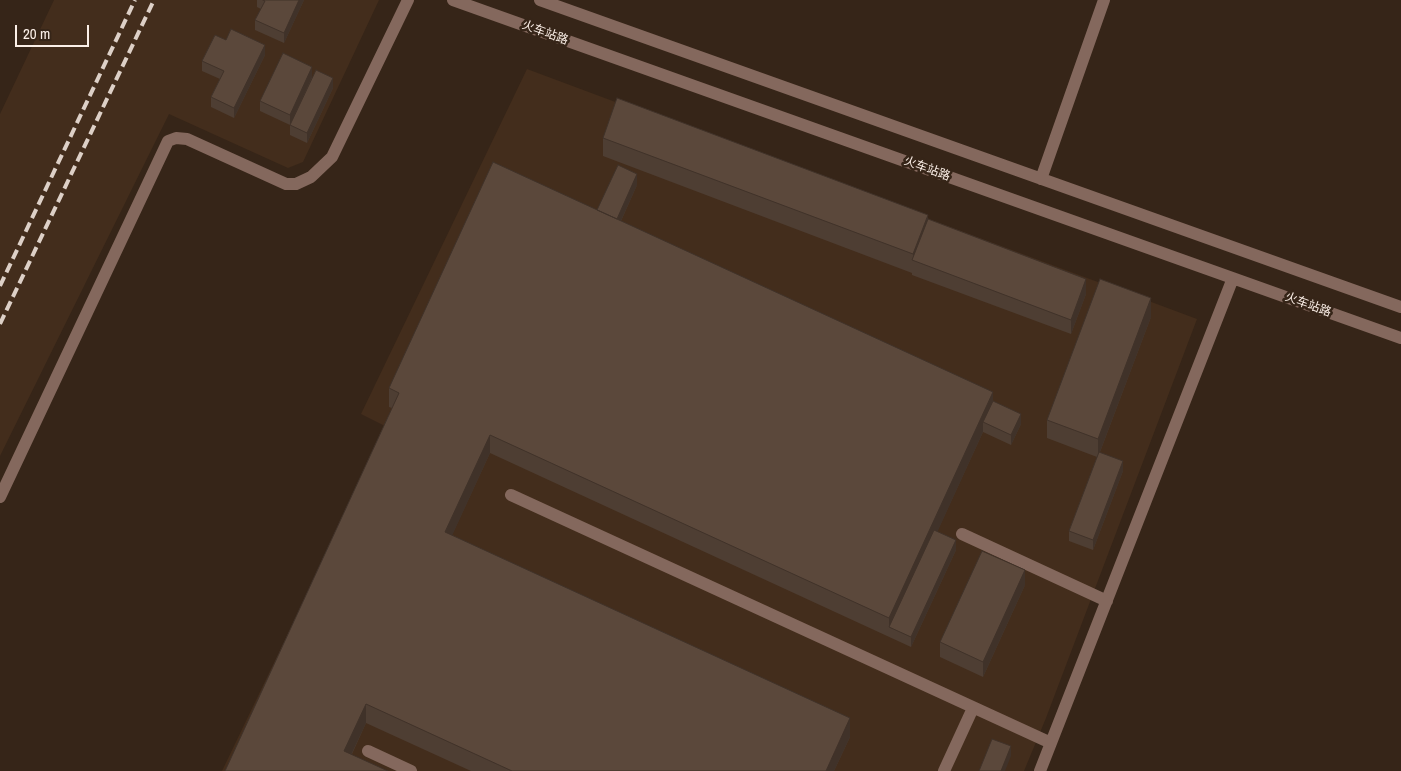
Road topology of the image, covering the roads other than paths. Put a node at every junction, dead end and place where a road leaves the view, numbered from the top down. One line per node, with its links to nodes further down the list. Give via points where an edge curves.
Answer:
1 (408, 0): 10 (street, via 332,157 311,177 296,184 286,184 187,139 168,141)
2 (453, 0): 6 (street, 火车站路)
3 (540, 0): 5 (street)
4 (1104, 0): 5 (street)
5 (1041, 179): 7 (street)
6 (1232, 278): 8 (street, 火车站路); 12 (street)
7 (1401, 307)
8 (1401, 338)
9 (511, 495): 13 (street)
10 (0, 497)
11 (962, 534): 12 (street)
12 (1106, 601): 14 (street)
13 (973, 708): 14 (street); 17 (street)
14 (1051, 743): 18 (street)
15 (368, 751): 16 (street)
16 (411, 771)
17 (944, 771)
18 (1040, 771)

